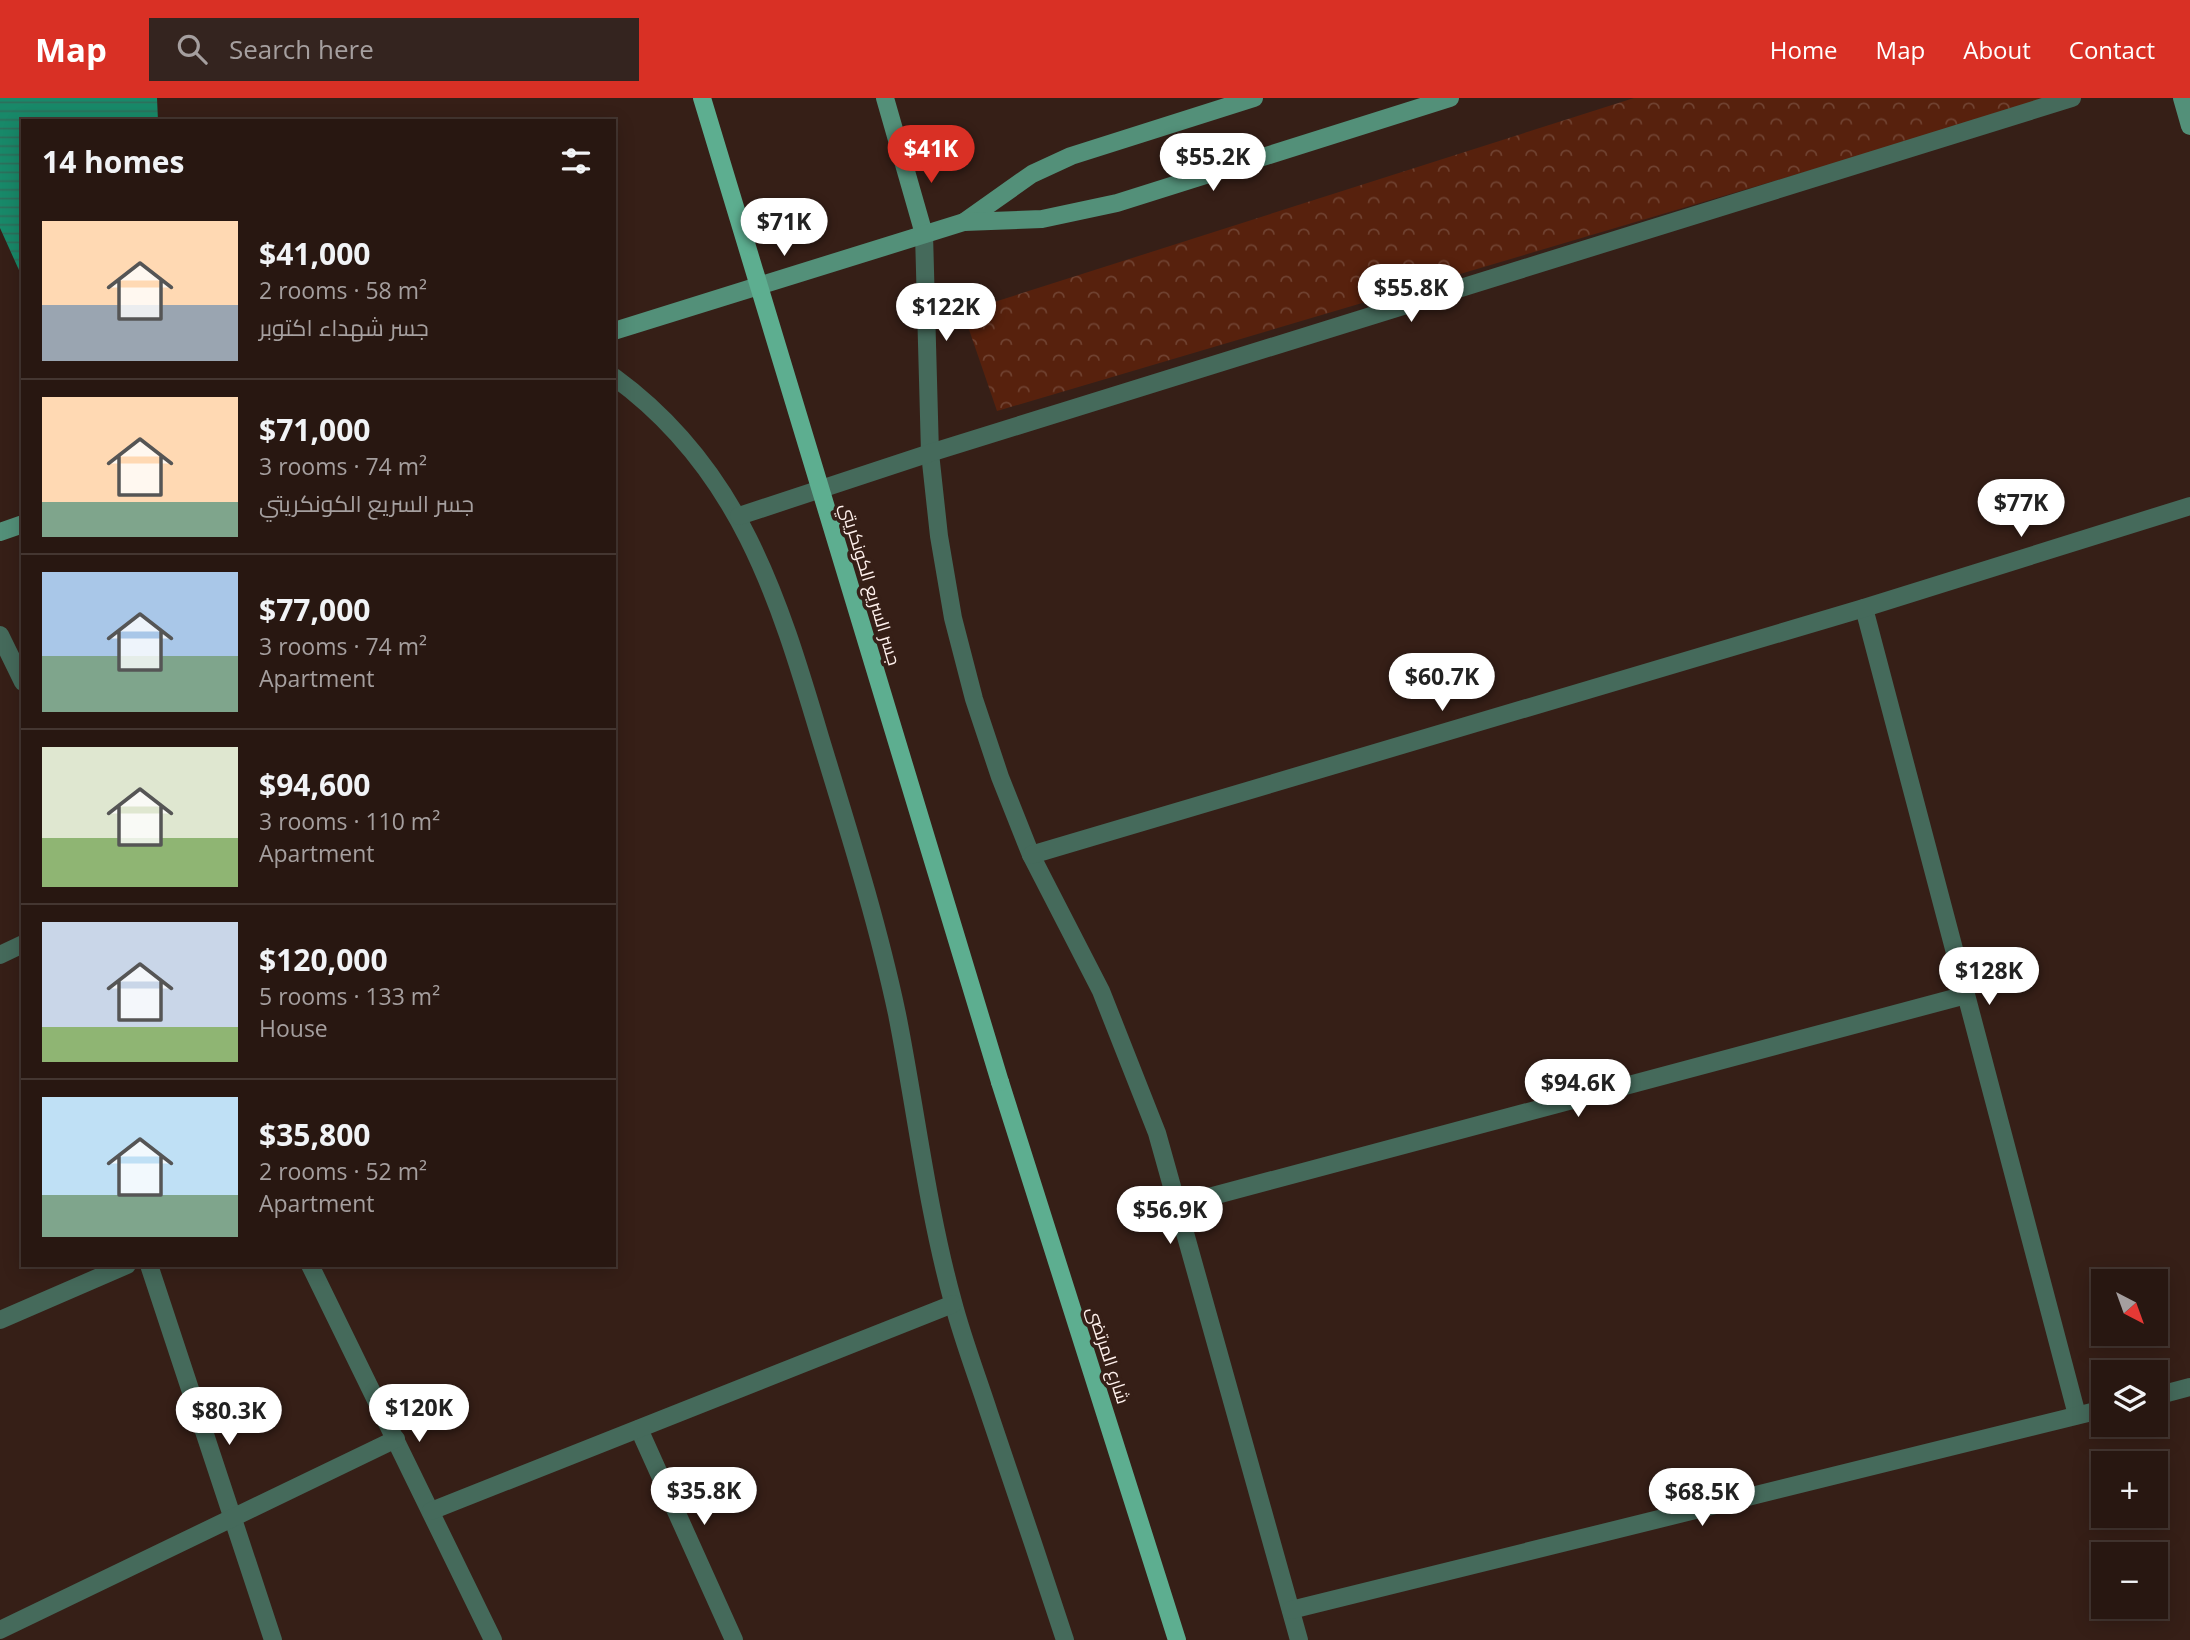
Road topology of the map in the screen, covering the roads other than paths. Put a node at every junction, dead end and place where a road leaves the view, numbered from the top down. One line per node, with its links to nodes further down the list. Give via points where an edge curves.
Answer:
1 (702, 98): 24 (main road, جسر السريع الكونكريتي, bridge)
2 (885, 98): 9 (main road)
3 (1254, 98): 8 (main road, via 1071,156 1021,181)
4 (1450, 98): 8 (main road, via 1117,203 1042,219)
5 (2072, 98): 12 (street)
6 (2182, 98): 7 (main road)
7 (2190, 126)
8 (964, 222): 9 (main road)
9 (924, 234): 10 (main road); 12 (street)
10 (616, 330)
11 (616, 379): 14 (street, via 672,428)
12 (930, 453): 14 (street); 20 (street, via 939,536 967,672 1000,777)
13 (2190, 506): 17 (street)
14 (739, 516): 29 (street, via 771,586 810,701 877,932)
15 (21, 525): 16 (main road)
16 (0, 531)
17 (1864, 608): 20 (street); 23 (street)
18 (0, 635): 19 (street)
19 (21, 678)
20 (1031, 855): 25 (street, via 1068,922 1126,1049)
21 (21, 945): 22 (street)
22 (0, 955)
23 (1966, 995): 25 (street); 34 (street)
24 (1000, 1082): 45 (main road, شارع المرتضى)
25 (1179, 1205): 39 (street)
26 (122, 1267): 30 (street)
27 (150, 1267): 38 (street)
28 (311, 1267): 36 (street)
29 (953, 1304): 35 (street); 44 (street)
30 (0, 1320)
31 (2190, 1387): 32 (street)
32 (2168, 1393)
33 (2091, 1412): 34 (street)
34 (2077, 1416): 39 (street)
35 (639, 1429): 37 (street); 43 (street)
36 (396, 1439): 37 (street); 38 (street)
37 (431, 1511): 42 (street)
38 (232, 1518): 40 (street); 41 (street)
39 (1291, 1610): 46 (street)
40 (0, 1630)
41 (273, 1640)
42 (493, 1640)
43 (734, 1640)
44 (1065, 1640)
45 (1177, 1640)
46 (1299, 1640)

